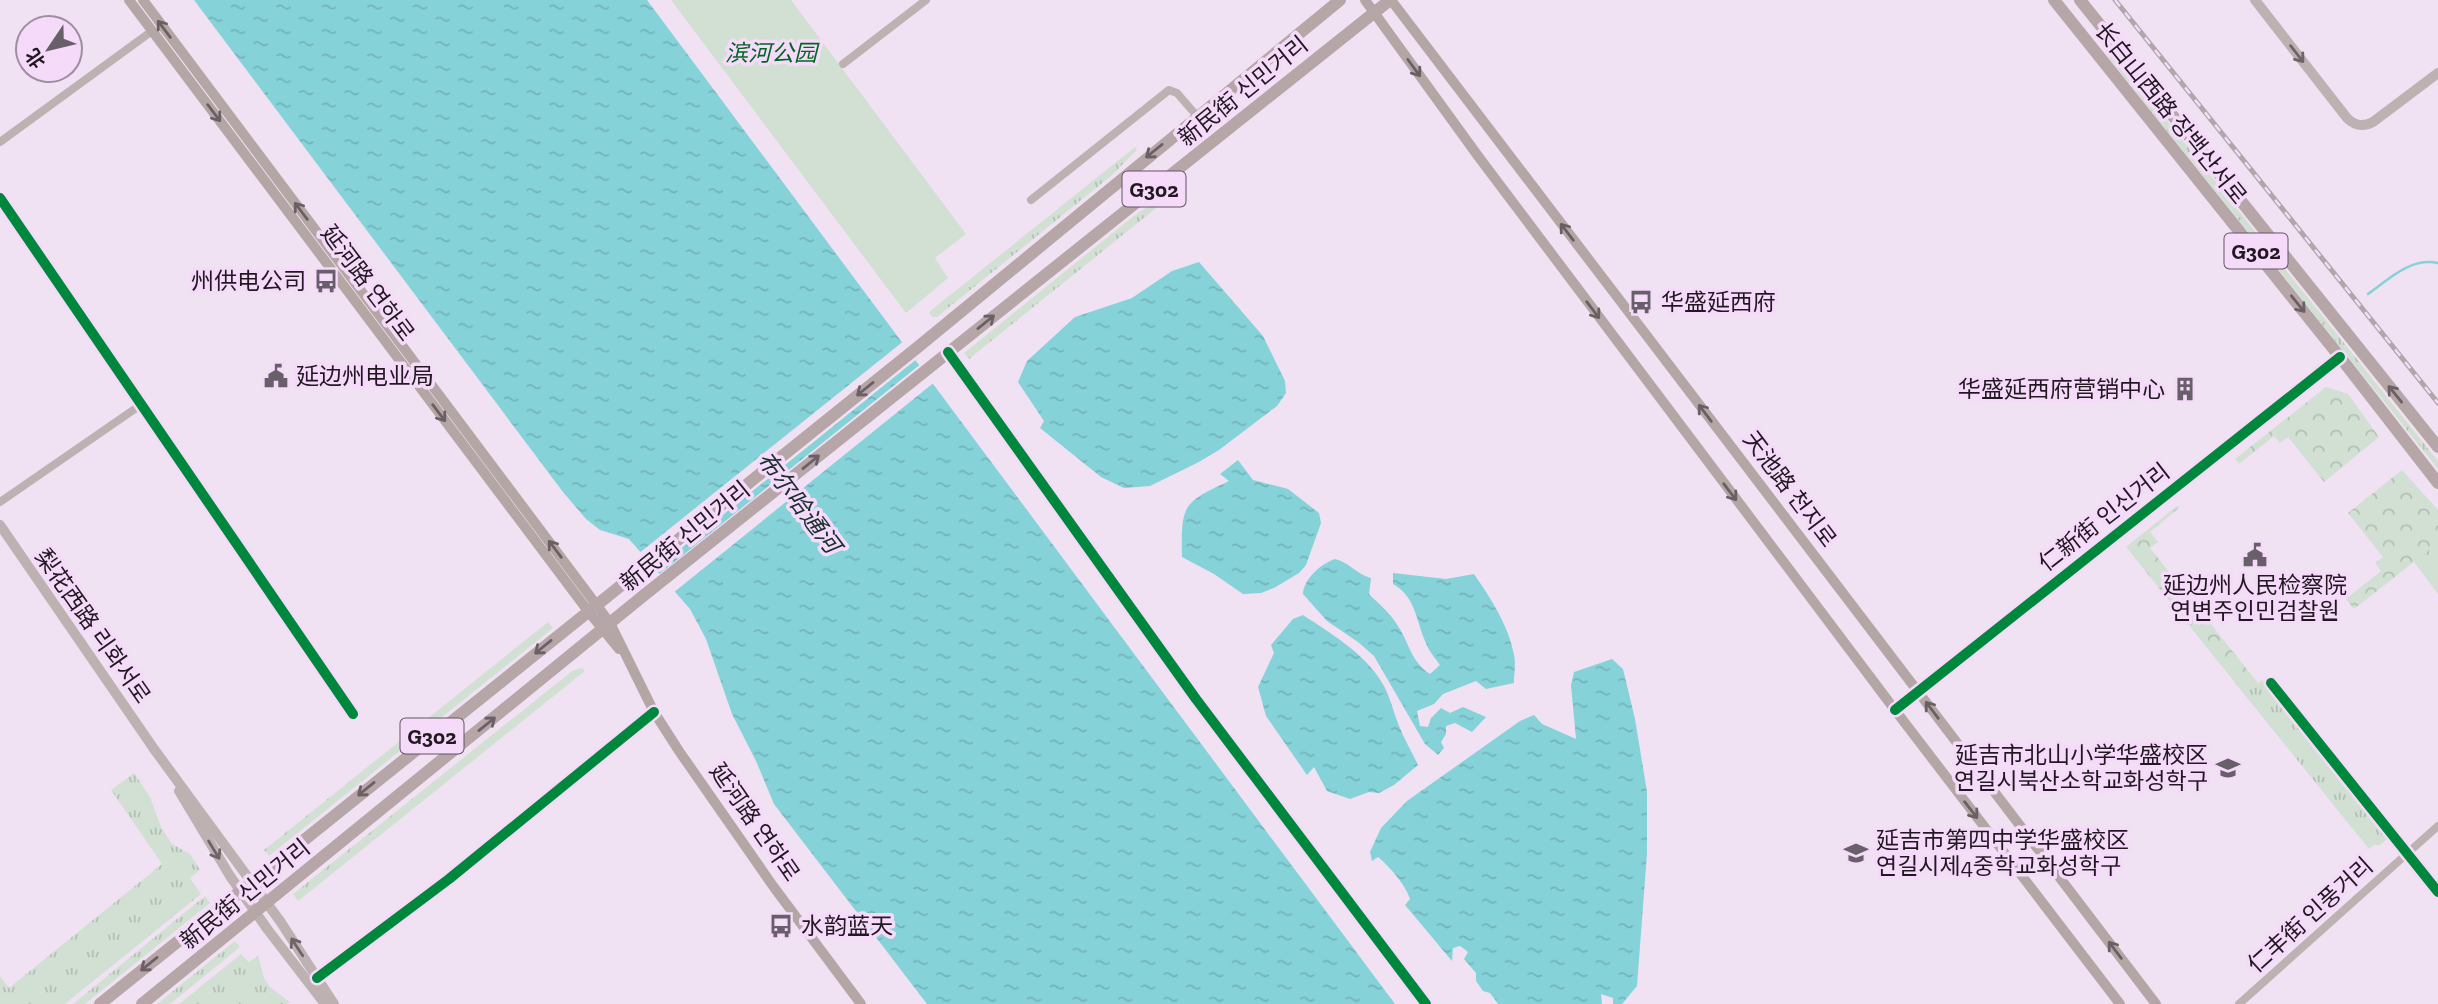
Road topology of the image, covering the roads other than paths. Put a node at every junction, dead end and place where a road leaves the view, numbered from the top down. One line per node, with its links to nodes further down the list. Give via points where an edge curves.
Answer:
1 (129, 0): 11 (main road, 延河路 연하로)
2 (143, 0): 26 (main road, 延河路 연하로, one-way to 2)
3 (926, 0): 12 (street)
4 (1340, 0): 14 (highway, 新民街 신민거리 / G302)
5 (1365, 0): 10 (main road)
6 (1390, 0): 10 (highway, 新民街 신민거리 / G302); 29 (main road, 天池路 천지로, one-way to 6)
7 (2054, 0): 20 (highway, 长白山西路 장백산서로 / G302, one-way to 20)
8 (2080, 0): 22 (highway, 长白山西路 장백산서로 / G302, one-way to 8)
9 (2255, 0): 13 (street, one-way to 13, via 2354,124 2373,122)
10 (1374, 13): 19 (highway, 新民街 신민거리 / G302, one-way to 10); 30 (main road, one-way to 30)
11 (152, 31): 15 (street); 26 (main road, 延河路 연하로, one-way to 26)
12 (843, 64)
13 (2438, 72)
14 (1197, 116): 17 (street, via 1169,90); 18 (highway, 新民街 신민거리 / G302, one-way to 18)
15 (0, 142)
16 (0, 198): 21 (street)
17 (1031, 200)
18 (939, 329): 19 (highway); 26 (highway, 新民街 신민거리 / G302, one-way to 26)
19 (951, 350): 27 (highway, 新民街 신민거리 / G302, one-way to 19); 43 (street, via 1196,699)
20 (2340, 357): 23 (highway, 长白山西路 장백산서로 / G302); 29 (street, 仁新街 인신거리)
21 (142, 404): 24 (street); 32 (street)
22 (2438, 447)
23 (2438, 483)
24 (0, 502)
25 (0, 525): 33 (street, 梨花西路 리화서로)
26 (592, 608): 27 (main road, 延河路 연하로); 38 (highway, 新民街 신민거리 / G302, one-way to 38)
27 (606, 626): 31 (main road, 延河路 연하로); 39 (highway, 新民街 신민거리 / G302, one-way to 27)
28 (2271, 683): 35 (street)
29 (1918, 692): 30 (street, 仁新街 인신거리); 45 (main road, 天池路 천지로, one-way to 29)
30 (1895, 710): 44 (main road, one-way to 44)
31 (654, 712): 37 (street, via 449,879); 42 (main road, 延河路 연하로)
32 (354, 713)
33 (154, 749): 37 (street, 梨花西路 리화서로, one-way to 33, via 242,866); 40 (street, 梨花西路 리화서로, one-way to 40, via 229,876)
34 (2438, 826): 35 (street, 仁丰街 인풍거리)
35 (2407, 853): 36 (street); 46 (street, 仁丰街 인풍거리)
36 (2438, 892)
37 (317, 978): 41 (street, 梨花西路 리화서로)
38 (100, 1004)
39 (142, 1004)
40 (326, 1004)
41 (334, 1004)
42 (861, 1004)
43 (1426, 1004)
44 (2120, 1004)
45 (2156, 1004)
46 (2239, 1004)

